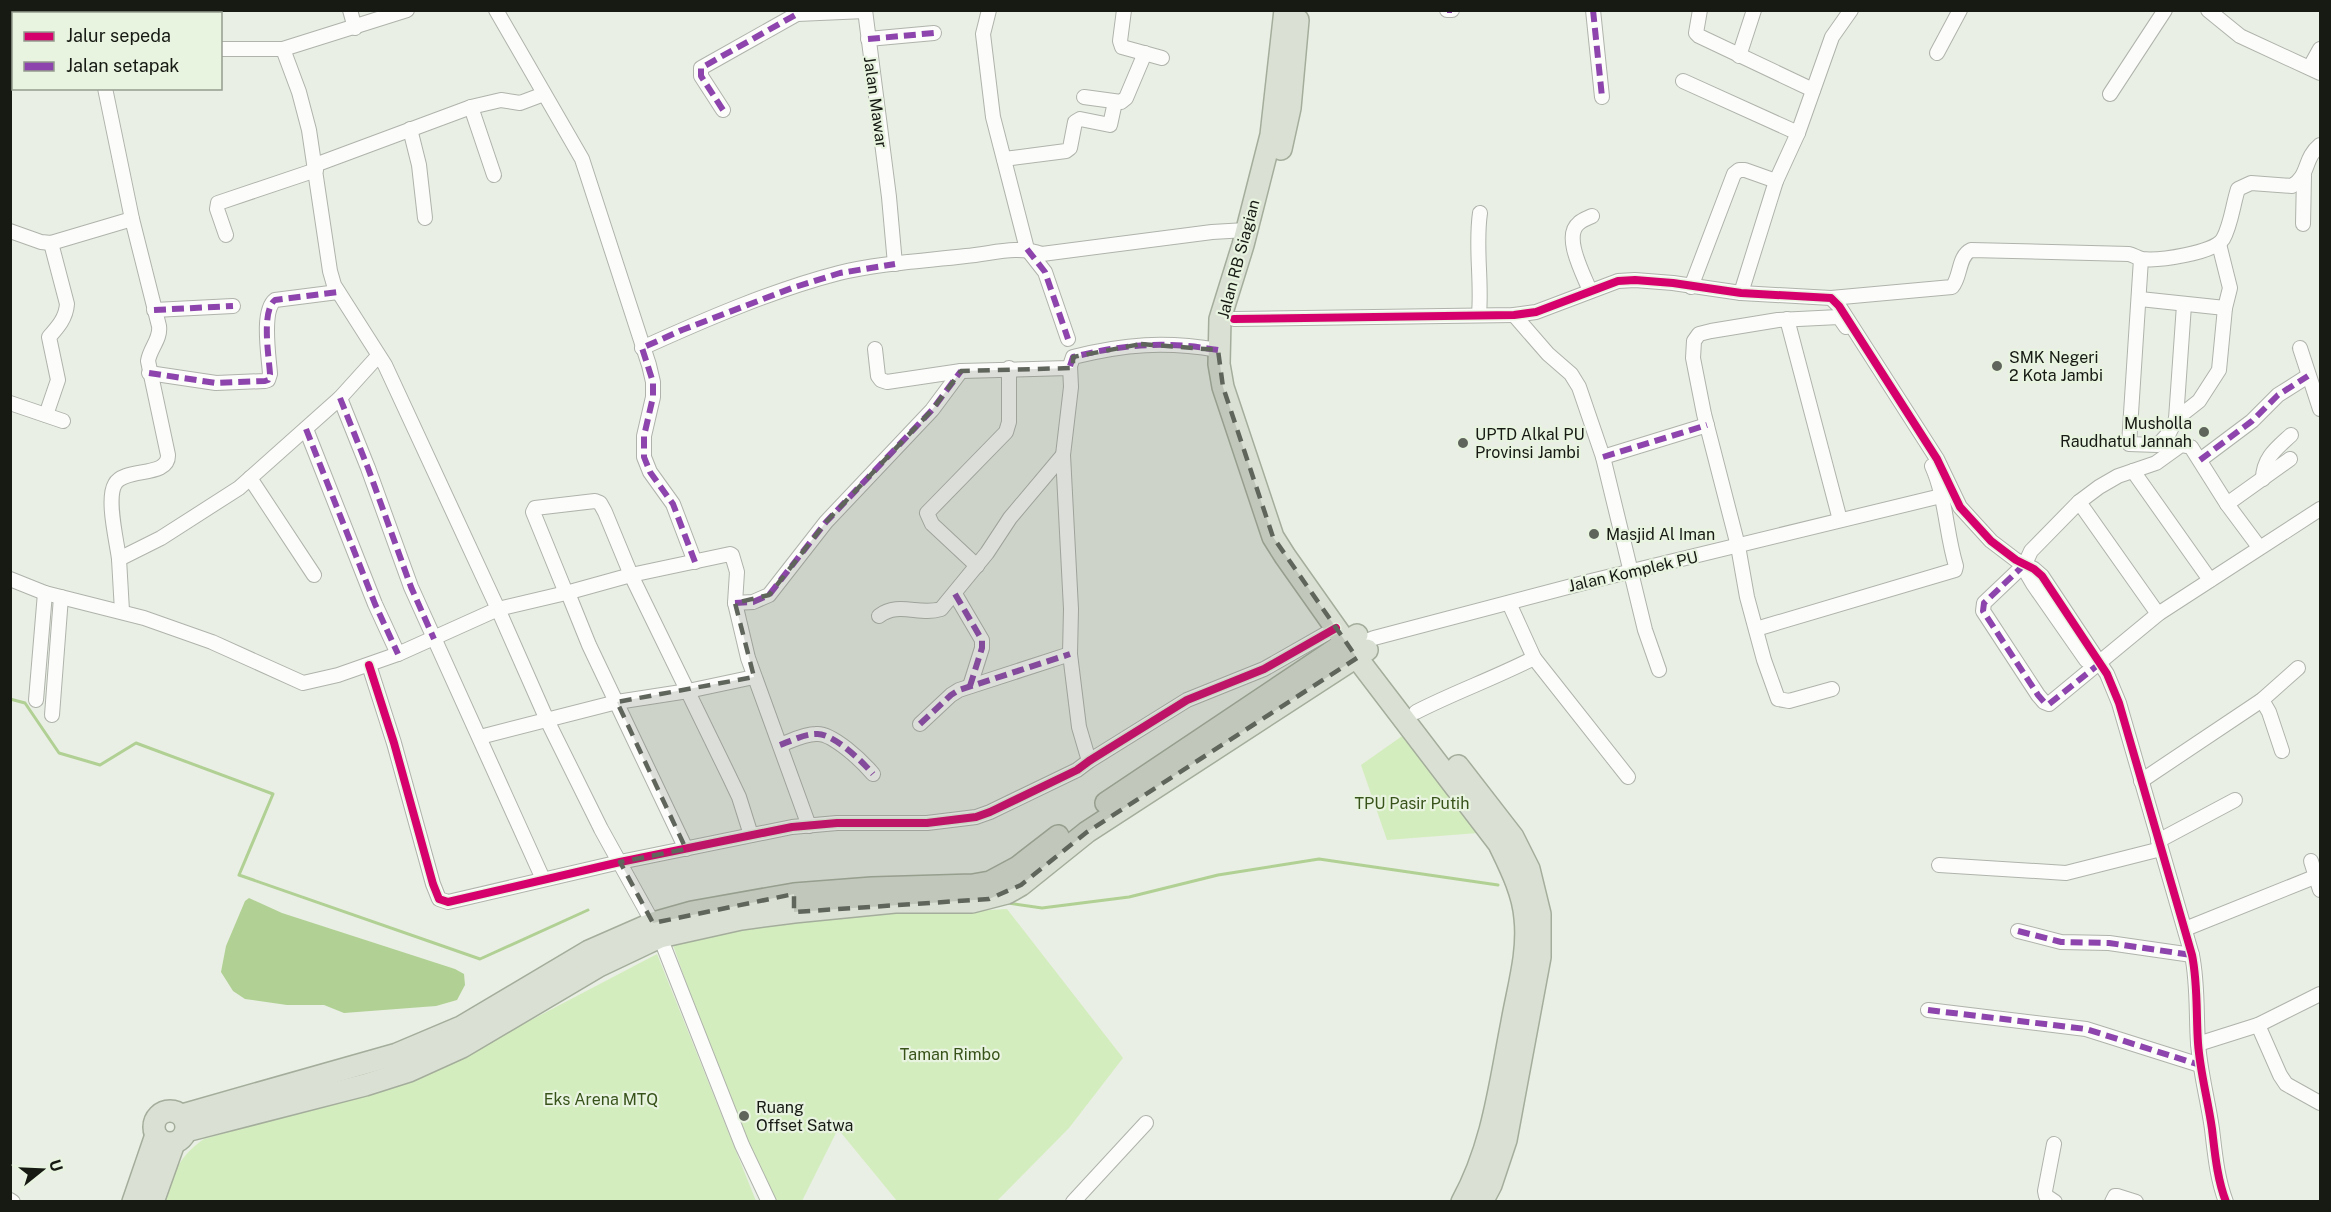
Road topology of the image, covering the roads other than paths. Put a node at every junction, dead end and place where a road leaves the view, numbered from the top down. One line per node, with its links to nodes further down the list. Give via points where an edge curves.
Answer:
1 (350, 10): 19 (street)
2 (407, 10): 19 (street)
3 (496, 10): 33 (street)
4 (989, 10): 43 (street, via 983,34 993,117)
5 (1124, 10): 25 (street, via 1122,47)
6 (1285, 10): 53 (highway, Jalan RB Siagian, via 1271,135)
7 (1299, 10): 73 (highway, Jalan RB Siagian, via 1284,137)
8 (1447, 10): 9 (street)
9 (1452, 10)
10 (1593, 10): 36 (street)
11 (1700, 10): 27 (street, via 1696,33)
12 (1754, 10): 27 (street)
13 (1851, 10): 32 (street, via 1832,38)
14 (1960, 10): 26 (street)
15 (2164, 10): 34 (street)
16 (2208, 10): 29 (street, via 2240,36)
17 (865, 11): 18 (street, Jalan Mawar); 21 (street, Jalan Mawar)
18 (796, 12): 39 (street, via 701,68 701,76)
19 (355, 28): 23 (street)
20 (934, 33): 21 (street)
21 (868, 39): 60 (street, Jalan Mawar, via 890,197)
22 (222, 49): 23 (street)
23 (283, 49): 44 (street, via 300,92)
24 (2320, 49): 29 (street)
25 (1145, 53): 28 (street); 37 (street, via 1126,98)
26 (1937, 53)
27 (1739, 56): 32 (street)
28 (1162, 58)
29 (2315, 70)
30 (1683, 81): 41 (street)
31 (105, 90): 51 (street)
32 (1813, 90): 41 (street)
33 (544, 93): 38 (street, via 520,103 501,100); 76 (street, via 582,159)
34 (2110, 94)
35 (1084, 97): 37 (street)
36 (1602, 97)
37 (1115, 102): 43 (street, via 1110,125 1080,119 1075,122 1066,152)
38 (471, 107): 40 (street); 45 (street)
39 (723, 110)
40 (411, 129): 44 (street); 50 (street)
41 (1798, 133): 47 (street)
42 (2319, 148): 46 (street, via 2309,156)
43 (1004, 159): 58 (street)
44 (315, 167): 55 (street, via 218,203); 63 (street, via 330,271)
45 (494, 175)
46 (2304, 176): 52 (street); 57 (street, via 2292,186 2251,183 2238,189 2225,237)
47 (1776, 181): 61 (street, via 1746,170 1734,174); 64 (street)
48 (1480, 213): 71 (street)
49 (1592, 216): 62 (street, via 1579,223 1572,236)
50 (425, 218)
51 (132, 219): 56 (street); 70 (street)
52 (2303, 224)
53 (1246, 230): 58 (street, via 1042,254); 79 (highway, Jalan RB Siagian, via 1220,319)
54 (10, 231): 56 (street)
55 (226, 235)
56 (51, 243): 89 (street, via 68,304 49,337 58,380)
57 (2219, 244): 59 (street, via 2165,258); 69 (street, via 2230,288)
58 (1027, 249): 60 (street); 75 (street, via 1045,272)
59 (2141, 259): 65 (street, via 2129,254 1971,250 1964,256 1952,287); 66 (street)
60 (895, 264): 76 (street, via 840,273 792,288)
61 (1691, 287): 62 (street, via 1635,280 1618,281); 64 (street)
62 (1590, 291): 72 (street, via 1536,312)
63 (338, 292): 80 (street); 84 (street, via 271,303 267,314 268,380 216,383)
64 (1741, 293): 65 (street)
65 (1832, 298): 112 (street, via 1937,459 1959,507 1991,541)
66 (2140, 299): 67 (street); 90 (street, via 2129,444 2158,445)
67 (2184, 305): 69 (street); 90 (street)
68 (233, 306): 70 (street)
69 (2225, 308): 90 (street, via 2219,370 2199,401)
70 (154, 310): 84 (street, via 160,334 149,353)
71 (1479, 314): 72 (street); 73 (street)
72 (1514, 315): 96 (street, via 1579,387)
73 (1234, 319): 107 (highway, Jalan RB Siagian, via 1232,366)
74 (1787, 320): 92 (street, via 1699,334 1694,341 1693,358); 102 (street, via 1839,317 1932,465); 106 (street)
75 (1068, 339)
76 (642, 348): 111 (street, via 653,382 644,457 673,504)
77 (2300, 348): 85 (street)
78 (875, 349): 83 (street, via 879,376 884,381)
79 (1218, 350): 81 (street, via 1131,345 1073,357); 107 (highway, Jalan RB Siagian, via 1223,387)
80 (378, 356): 86 (street); 125 (street)
81 (1070, 366): 82 (street); 95 (street)
82 (1009, 368): 83 (street); 113 (street, via 1006,432 927,513 932,524)
83 (961, 370): 123 (street, via 932,410 826,522 769,595 753,602)
84 (149, 373): 110 (street, via 168,460 164,467 121,478 115,484 112,501)
85 (2308, 376): 88 (street); 98 (street, via 2278,395 2252,421)
86 (340, 398): 93 (street); 130 (street)
87 (10, 403): 89 (street)
88 (2320, 409)
89 (46, 415): 91 (street)
90 (2176, 419)
91 (63, 421)
92 (1707, 426): 96 (street); 108 (street)
93 (306, 429): 100 (street); 132 (street)
94 (2291, 435): 101 (street, via 2266,460)
95 (1063, 455): 113 (street, via 1010,518); 133 (street)
96 (1604, 457): 114 (street)
97 (2290, 459): 101 (street)
98 (2200, 460): 99 (street, via 2191,447 2181,446 2156,463); 104 (street)
99 (2133, 471): 103 (street, via 2108,481); 118 (street)
100 (250, 478): 110 (street, via 160,538); 115 (street)
101 (2263, 478): 104 (street)
102 (1941, 496): 106 (street, Jalan Komplek PU); 129 (street, via 1955,570)
103 (2079, 502): 112 (street, via 2031,552); 127 (street)
104 (2227, 504): 109 (street)
105 (2320, 508): 109 (street)
106 (1840, 520): 108 (street, Jalan Komplek PU)
107 (1280, 534): 131 (highway)
108 (1738, 546): 114 (street, Jalan Komplek PU); 129 (street)
109 (2259, 547): 118 (street)
110 (119, 559): 126 (street)
111 (695, 562): 116 (street); 123 (street, via 732,555 737,572)
112 (2025, 564): 135 (street, via 2033,584 2086,660); 135 (street, via 1984,603 1983,611 2038,695 2049,704)
113 (977, 566): 121 (street)
114 (1631, 572): 124 (street, Jalan Komplek PU); 138 (street)
115 (314, 575)
116 (631, 575): 120 (street); 120 (street, via 600,503 590,500 535,508 533,514); 142 (street)
117 (10, 579): 119 (street)
118 (2210, 580): 127 (street)
119 (45, 593): 122 (street); 143 (street)
120 (567, 593): 125 (street); 145 (street)
121 (955, 594): 128 (street, via 938,610 893,609); 140 (street, via 982,640)
122 (61, 597): 126 (street); 147 (street)
123 (735, 603): 139 (street)
124 (1509, 603): 131 (street, Jalan Komplek PU); 134 (street)
125 (498, 609): 130 (street); 148 (street)
126 (123, 611): 136 (street, via 212,642 303,683)
127 (2158, 614): 135 (street)
128 (879, 616)
129 (1756, 629): 141 (street, via 1778,699 1789,701)
130 (434, 639): 132 (street); 150 (street)
131 (1354, 643): 146 (highway); 153 (street, Jalan Komplek PU, via 1264,669 1187,700); 169 (highway, via 1007,893 972,903 794,903 741,920); 173 (highway, via 1485,825 1514,875 1525,917)
132 (398, 654): 136 (street)
133 (1070, 654): 140 (street); 153 (street, via 1079,727)
134 (1534, 658): 146 (street); 155 (street)
135 (2099, 664): 156 (street, via 2122,711)
136 (369, 665): 166 (street, Jalan Komplek PU, via 439,899 462,900)
137 (2298, 668): 144 (street)
138 (1659, 670)
139 (754, 676): 142 (street); 151 (street)
140 (970, 686): 149 (street, via 951,695)
141 (1832, 689)
142 (687, 691): 145 (street); 159 (street, via 739,797)
143 (36, 700)
144 (2262, 700): 152 (street); 156 (street)
145 (617, 702): 148 (street); 161 (street)
146 (1416, 712): 173 (highway, via 1513,837 1529,869 1540,914 1540,957)
147 (52, 715)
148 (547, 720): 150 (street); 163 (street)
149 (921, 724)
150 (480, 736): 166 (street)
151 (780, 745): 154 (street, via 804,736 823,735 856,755); 158 (street)
152 (2282, 751)
153 (1089, 760): 158 (street, Jalan Komplek PU, via 1077,771 976,817 927,823)
154 (873, 774)
155 (1628, 777)
156 (2141, 781): 160 (street)
157 (2235, 800): 160 (street)
158 (809, 826): 159 (street, Jalan Komplek PU)
159 (751, 835): 161 (street, Jalan Komplek PU)
160 (2159, 845): 164 (street, via 2066,873); 168 (street)
161 (686, 849): 163 (street, Jalan Komplek PU)
162 (2311, 861): 165 (street)
163 (620, 862): 166 (street, Jalan Komplek PU); 169 (street)
164 (1939, 865)
165 (2316, 876): 167 (street); 168 (street)
166 (543, 879)
167 (2320, 890)
168 (2186, 929): 171 (street)
169 (656, 930): 180 (highway, via 462,1047 409,1071); 184 (street, via 742,1145)
170 (2018, 931): 171 (street, via 2061,942 2109,943)
171 (2192, 955): 176 (street)
172 (2320, 994): 175 (street)
173 (1524, 996): 186 (highway, via 1488,1144); 187 (highway, via 1506,1140)
174 (1929, 1010): 177 (street, via 2086,1029)
175 (2258, 1025): 176 (street); 178 (street, via 2286,1084)
176 (2198, 1044): 177 (street)
177 (2200, 1065): 191 (street)
178 (2320, 1103)
179 (1146, 1123): 185 (street)
180 (174, 1131): 182 (highway); 183 (highway)
181 (2054, 1144): 188 (street, via 2045,1191)
182 (133, 1202)
183 (153, 1202)
184 (769, 1202)
185 (1073, 1202)
186 (1462, 1202)
187 (1482, 1202)
188 (2055, 1202)
189 (2112, 1202): 190 (street, via 2117,1196)
190 (2136, 1202)
191 (2226, 1202)

